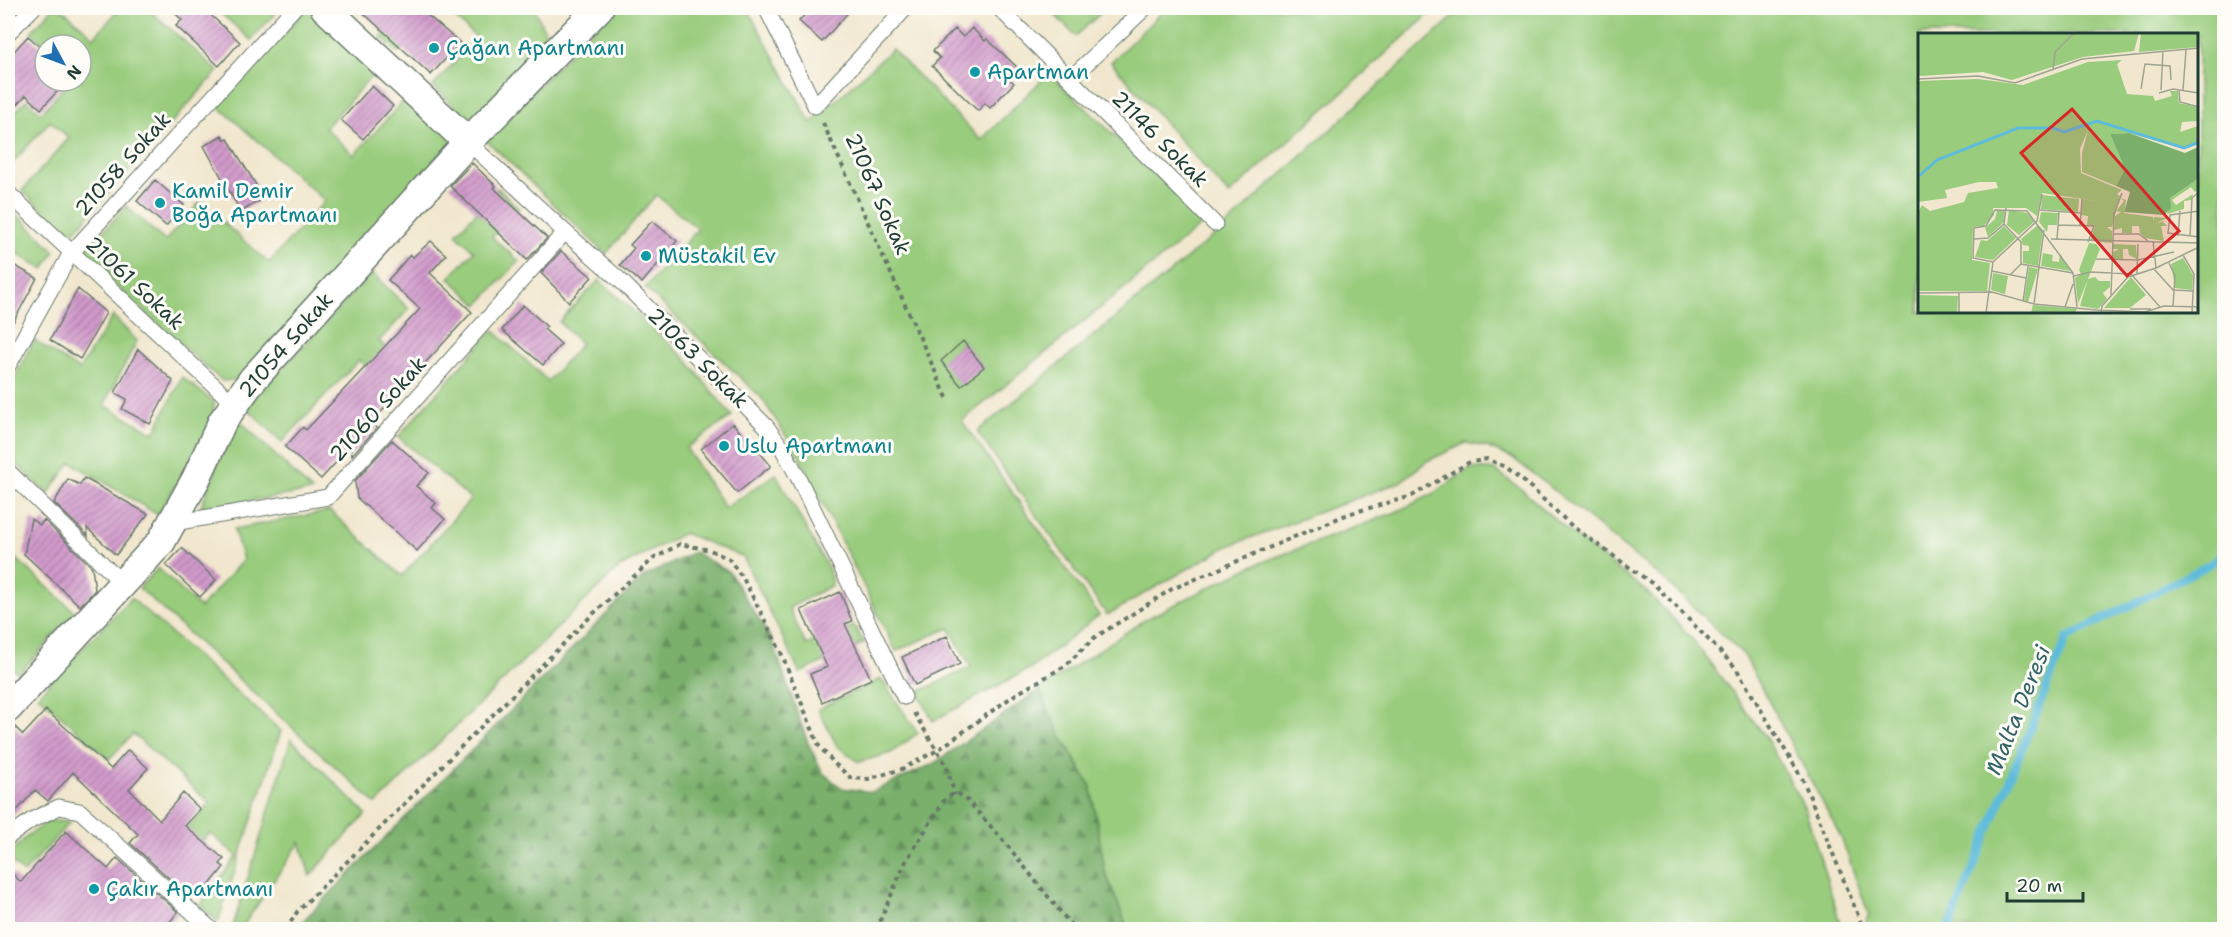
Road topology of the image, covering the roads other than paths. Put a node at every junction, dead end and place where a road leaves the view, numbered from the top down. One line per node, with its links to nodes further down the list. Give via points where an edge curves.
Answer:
1 (33, 8): 9 (lane)
2 (294, 8): 15 (lane, 21058 Sokak)
3 (325, 8): 11 (street, 21063 Sokak)
4 (599, 8): 11 (street, 21054 Sokak)
5 (766, 8): 6 (lane, via 815,106)
6 (906, 8)
7 (999, 8): 10 (lane, 21146 Sokak)
8 (1145, 8): 10 (lane)
9 (8, 33)
10 (1070, 79): 13 (lane, 21146 Sokak)
11 (468, 142): 14 (lane, 21063 Sokak); 17 (street, 21054 Sokak)
12 (8, 193): 15 (lane, 21061 Sokak)
13 (1215, 224)
14 (565, 232): 19 (lane, 21060 Sokak, via 328,497); 21 (lane, 21063 Sokak, via 622,282 771,433 798,477)
15 (71, 253): 16 (lane, 21058 Sokak); 17 (lane, 21061 Sokak)
16 (8, 366)
17 (234, 404): 19 (street, 21054 Sokak)
18 (8, 471): 20 (lane)
19 (173, 522): 20 (street, 21054 Sokak, via 161,542)
20 (122, 583): 22 (street, 21054 Sokak)
21 (904, 697)
22 (8, 708)
23 (8, 837): 24 (lane, via 59,807 80,811)
24 (212, 930)

